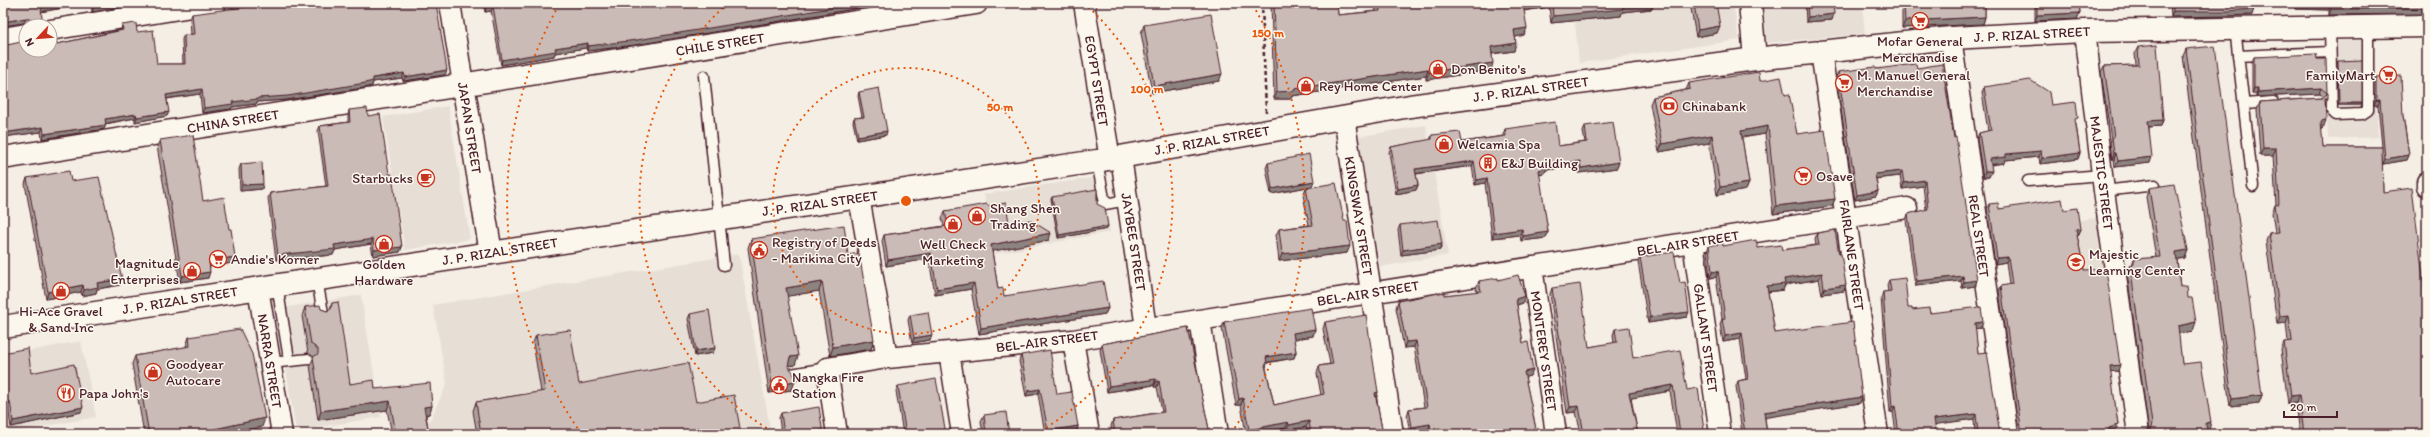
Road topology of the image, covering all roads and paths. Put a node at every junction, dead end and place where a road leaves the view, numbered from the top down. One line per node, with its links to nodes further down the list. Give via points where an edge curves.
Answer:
1 (216, 3): 10 (street)
2 (450, 3): 21 (street, JAPAN STREET)
3 (976, 3): 21 (main road, CHILE STREET)
4 (1084, 3): 27 (street, EGYPT STREET)
5 (1262, 3): 25 (path)
6 (1750, 3): 19 (main road)
7 (2427, 26): 11 (main road, J. P. RIZAL STREET)
8 (2234, 28): 9 (main road, J. P. RIZAL STREET); 12 (main road, J. P. RIZAL STREET); 18 (lane)
9 (2330, 28): 11 (main road, J. P. RIZAL STREET); 17 (lane)
10 (58, 29)
11 (2368, 29): 17 (lane, via 2368,110 2365,112 2333,114)
12 (2085, 31): 15 (main road, J. P. RIZAL STREET); 30 (street, MAJESTIC STREET)
13 (18, 35): 14 (street)
14 (3, 38)
15 (1951, 38): 16 (main road, J. P. RIZAL STREET); 67 (street, REAL STREET)
16 (1821, 52): 19 (main road, J. P. RIZAL STREET); 38 (street, FAIRLANE STREET)
17 (2330, 52): 18 (lane)
18 (2238, 56): 23 (lane)
19 (1755, 59): 24 (main road, J. P. RIZAL STREET)
20 (704, 76): 37 (lane)
21 (463, 84): 26 (main road, CHINA STREET); 40 (main road, JAPAN STREET)
22 (2282, 102): 23 (lane)
23 (2244, 104): 32 (lane)
24 (1344, 117): 25 (main road, J. P. RIZAL STREET); 45 (street, KINGSWAY STREET)
25 (1267, 130): 27 (main road, J. P. RIZAL STREET)
26 (3, 158)
27 (1109, 159): 34 (main road, J. P. RIZAL STREET); 35 (street, JAYBEE STREET); 35 (lane, via 1104,204)
28 (2028, 181): 30 (lane)
29 (2427, 182): 33 (street)
30 (2103, 183): 31 (lane); 68 (street, MAJESTIC STREET)
31 (2155, 185)
32 (2253, 186)
33 (2427, 186)
34 (859, 197): 37 (main road, J. P. RIZAL STREET); 53 (street)
35 (1127, 200): 49 (street, JAYBEE STREET)
36 (1908, 208): 38 (street, BEL-AIR STREET)
37 (720, 217): 40 (main road, J. P. RIZAL STREET); 41 (lane)
38 (1846, 218): 39 (street, BEL-AIR STREET); 66 (street, FAIRLANE STREET)
39 (1693, 242): 42 (street, BEL-AIR STREET); 65 (street, GALLANT STREET)
40 (491, 253): 43 (main road, J. P. RIZAL STREET)
41 (724, 265)
42 (1532, 267): 45 (street, BEL-AIR STREET); 64 (street, MONTEREY STREET)
43 (317, 280): 44 (main road, J. P. RIZAL STREET); 46 (lane)
44 (268, 287): 48 (main road, J. P. RIZAL STREET); 54 (lane); 55 (street, NARRA STREET)
45 (1371, 292): 47 (street, BEL-AIR STREET); 63 (street, KINGSWAY STREET)
46 (323, 312)
47 (1200, 320): 49 (street, BEL-AIR STREET); 62 (street)
48 (3, 327)
49 (1146, 328): 50 (street, BEL-AIR STREET)
50 (1073, 340): 51 (street, BEL-AIR STREET); 61 (street)
51 (949, 352): 53 (street, BEL-AIR STREET); 60 (street)
52 (309, 358): 54 (lane)
53 (887, 358): 56 (street, BEL-AIR STREET)
54 (289, 359): 55 (lane)
55 (270, 363): 58 (street, NARRA STREET)
56 (827, 368): 57 (lane); 59 (street)
57 (791, 374)
58 (282, 434)
59 (837, 434)
60 (962, 434)
61 (1089, 434)
62 (1218, 434)
63 (1392, 434)
64 (1556, 434)
65 (1720, 434)
66 (1878, 434)
67 (2008, 434)
68 (2138, 434)

